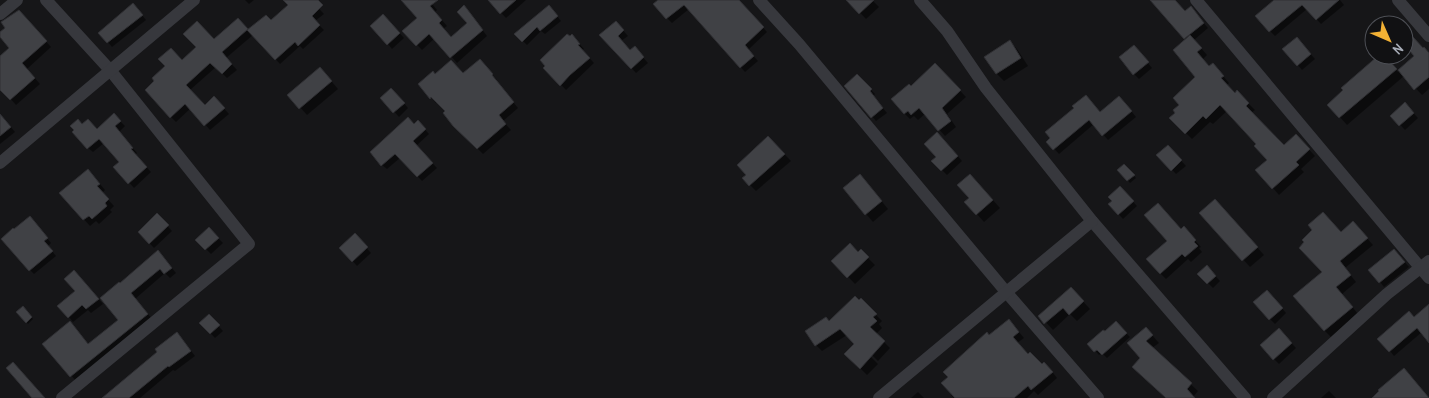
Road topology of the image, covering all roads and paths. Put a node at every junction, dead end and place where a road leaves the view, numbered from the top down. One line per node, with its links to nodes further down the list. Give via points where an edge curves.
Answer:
1 (17, 0): 8 (street)
2 (46, 0): 10 (street)
3 (194, 0): 10 (street)
4 (759, 0): 14 (street, via 800,44)
5 (920, 0): 12 (street)
6 (1196, 0): 13 (street)
7 (1398, 0): 9 (street)
8 (0, 14)
9 (1429, 36)
10 (110, 70): 11 (street); 15 (street, via 249,244)
11 (0, 163)
12 (1092, 222): 14 (street); 18 (street)
13 (1426, 269): 19 (street, via 1387,294)
14 (1007, 293): 16 (street); 17 (street)
15 (62, 398)
16 (879, 398)
17 (1098, 398)
18 (1245, 398)
19 (1273, 398)

